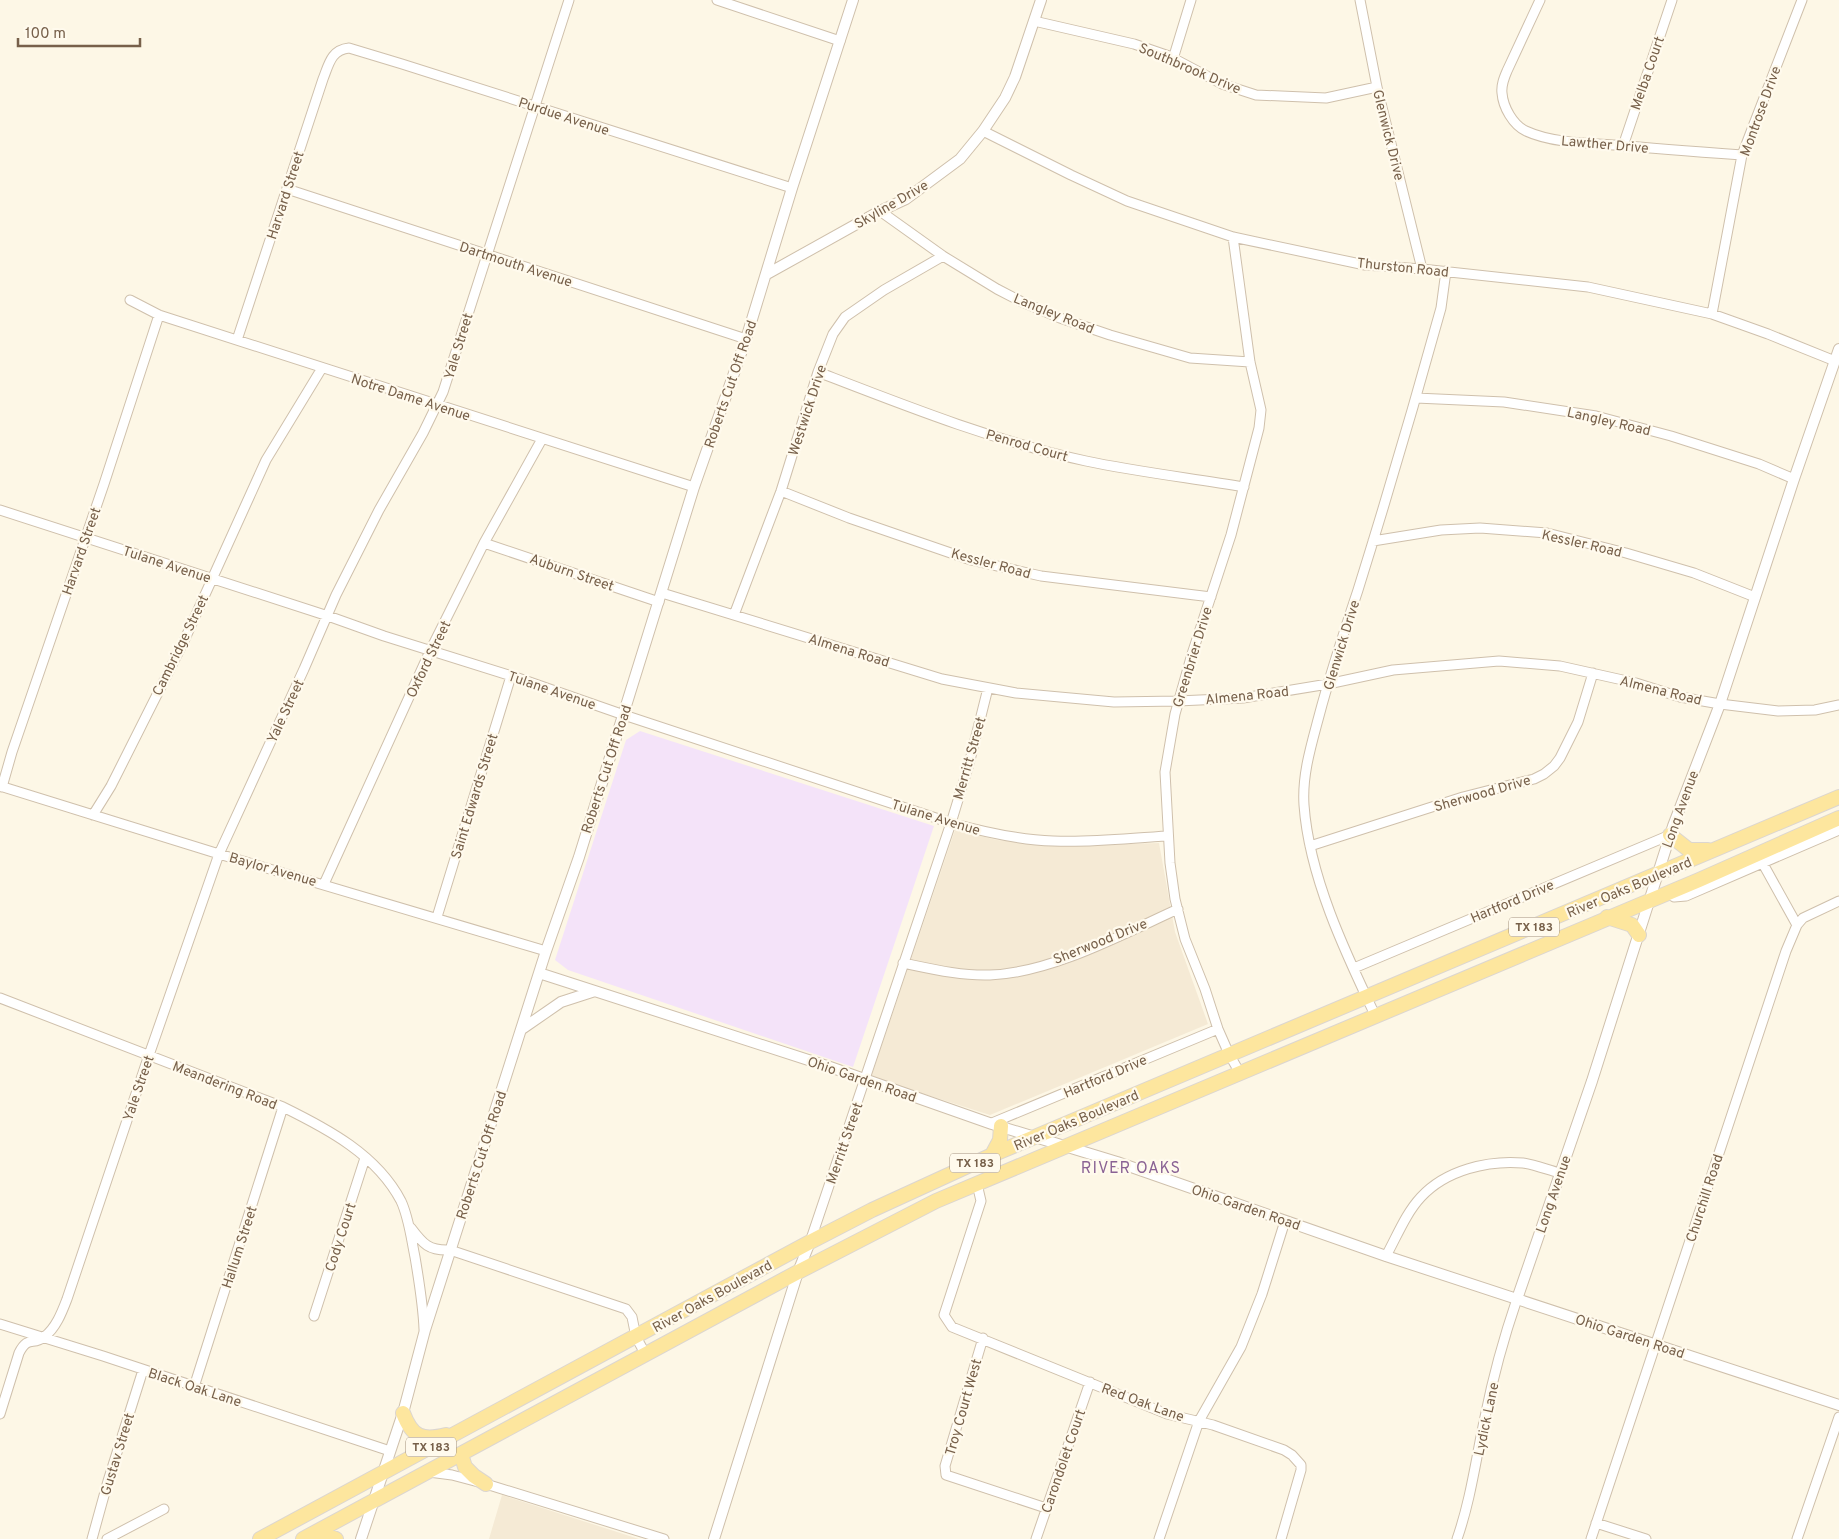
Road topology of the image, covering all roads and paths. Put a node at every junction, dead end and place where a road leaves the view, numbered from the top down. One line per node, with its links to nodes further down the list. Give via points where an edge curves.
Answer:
1 (569, 0): 15 (street, Yale Street)
2 (718, 0): 11 (street)
3 (853, 0): 11 (street, Roberts Cut Off Road)
4 (1041, 0): 10 (street, Skyline Drive)
5 (1191, 0): 13 (street)
6 (1360, 0): 14 (street, Glenwick Drive)
7 (1540, 0): 17 (street, Lawther Drive, via 1503,83 1502,93 1512,120 1525,131 1561,141)
8 (1672, 0): 17 (street, Melba Court)
9 (1802, 0): 18 (street, Montrose Drive)
10 (1034, 21): 13 (street, Southbrook Drive, via 1134,44); 16 (street, Skyline Drive, via 1012,84)
11 (840, 41): 19 (street, Roberts Cut Off Road)
12 (337, 52): 15 (street, Purdue Avenue, via 350,48); 20 (street, Harvard Street, via 332,55 323,79)
13 (1173, 59): 14 (street, Southbrook Drive, via 1222,84 1256,94 1326,98)
14 (1377, 87): 25 (street, Glenwick Drive)
15 (535, 107): 19 (street, Purdue Avenue); 23 (street, Yale Street)
16 (983, 131): 21 (street, Skyline Drive, via 960,158 930,182); 22 (street, Thurston Road, via 1127,201)
17 (1623, 146): 18 (street, Lawther Drive)
18 (1742, 156): 29 (street, Montrose Drive)
19 (792, 188): 27 (street, Roberts Cut Off Road)
20 (287, 189): 23 (street, Dartmouth Avenue); 32 (street, Harvard Street)
21 (880, 210): 24 (street, Langley Road); 27 (street, Skyline Drive)
22 (1233, 237): 25 (street, Thurston Road, via 1365,265); 35 (street, Greenbrier Drive)
23 (486, 254): 31 (street, Dartmouth Avenue); 39 (street, Yale Street)
24 (943, 256): 35 (street, Langley Road, via 997,289 1060,318 1190,358); 37 (street, Westwick Drive, via 845,317 833,334)
25 (1422, 269): 26 (street, Thurston Road)
26 (1446, 271): 29 (street, Thurston Road, via 1588,287); 38 (street, Glenwick Drive, via 1441,308)
27 (766, 274): 31 (street, Roberts Cut Off Road)
28 (130, 300): 30 (street, Notre Dame Avenue)
29 (1712, 314): 34 (street, Thurston Road)
30 (159, 315): 32 (street, Notre Dame Avenue); 46 (street, Harvard Street)
31 (746, 339): 42 (street, Roberts Cut Off Road)
32 (237, 340): 36 (street, Notre Dame Avenue)
33 (1839, 350): 34 (street, Long Avenue)
34 (1835, 361): 41 (street, Long Avenue)
35 (1250, 362): 43 (street, Greenbrier Drive, via 1261,410)
36 (322, 368): 39 (street, Notre Dame Avenue); 49 (street, Cambridge Street, via 266,460)
37 (818, 372): 43 (street, Penrod Court, via 920,412 1006,440 1086,461); 44 (street, Westwick Drive)
38 (1416, 398): 41 (street, Langley Road, via 1504,402 1596,416 1759,464); 47 (street, Glenwick Drive)
39 (438, 405): 40 (street, Notre Dame Avenue); 54 (street, Yale Street, via 379,510)
40 (542, 439): 42 (street, Notre Dame Avenue); 48 (street, Oxford Street)
41 (1794, 479): 52 (street, Long Avenue)
42 (694, 487): 50 (street, Roberts Cut Off Road)
43 (1244, 487): 51 (street, Greenbrier Drive)
44 (781, 490): 51 (street, Kessler Road, via 849,518 970,560 1041,576); 53 (street, Westwick Drive)
45 (0, 510): 46 (street, Tulane Avenue)
46 (86, 538): 49 (street, Tulane Avenue); 64 (street, Harvard Street)
47 (1373, 541): 52 (street, Kessler Road, via 1441,530 1480,528 1547,533 1694,573); 58 (street, Glenwick Drive)
48 (484, 543): 50 (street, Auburn Street); 55 (street, Oxford Street)
49 (212, 579): 54 (street, Tulane Avenue); 66 (street, Cambridge Street, via 111,786)
50 (660, 597): 53 (street, Almena Road); 63 (street, Roberts Cut Off Road)
51 (1210, 597): 60 (street, Greenbrier Drive)
52 (1754, 597): 61 (street, Long Avenue)
53 (734, 615): 59 (street, Almena Road, via 942,679)
54 (328, 616): 55 (street, Tulane Avenue); 73 (street, Yale Street)
55 (430, 651): 57 (street, Tulane Avenue); 76 (street, Oxford Street)
56 (1593, 673): 58 (street, Almena Road, via 1560,666 1499,661 1393,670); 61 (street, Almena Road, via 1680,697); 71 (street, Sherwood Drive, via 1578,722 1560,758 1544,774)
57 (512, 676): 63 (street, Tulane Avenue); 81 (street, Saint Edwards Street)
58 (1328, 684): 60 (street, Almena Road, via 1243,698); 71 (street, Glenwick Drive, via 1304,781)
59 (988, 688): 60 (street, Almena Road, via 1114,702); 67 (street, Merritt Street)
60 (1178, 701): 70 (street, Greenbrier Drive, via 1166,772)
61 (1720, 704): 62 (street, Almena Road, via 1778,711 1815,710); 69 (street, Long Avenue)
62 (1839, 705)
63 (624, 715): 67 (street, Tulane Avenue); 85 (street, Roberts Cut Off Road)
64 (1, 786): 66 (street, Baylor Avenue)
65 (1834, 800): 68 (main road); 72 (main road, River Oaks Boulevard / TX 183)
66 (93, 815): 73 (street, Baylor Avenue)
67 (951, 823): 70 (street, Tulane Avenue, via 1026,839 1055,841); 86 (street, Merritt Street)
68 (1838, 823): 74 (street, River Oaks Boulevard); 77 (main road, River Oaks Boulevard / TX 183)
69 (1670, 835): 72 (main road, via 1689,850); 75 (street, Long Avenue); 87 (street, Hartford Drive)
70 (1168, 836): 80 (street, Greenbrier Drive)
71 (1310, 846): 87 (street, Glenwick Drive, via 1336,928)
72 (1714, 850): 75 (main road, River Oaks Boulevard / TX 183)
73 (219, 854): 76 (street, Baylor Avenue); 96 (street, Yale Street)
74 (1762, 862): 77 (street, River Oaks Boulevard, via 1686,896 1674,897); 83 (street)
75 (1657, 875): 78 (street, Long Avenue); 90 (main road, River Oaks Boulevard / TX 183)
76 (324, 884): 81 (street, Baylor Avenue)
77 (1667, 892): 78 (main road, River Oaks Boulevard / TX 183)
78 (1649, 900): 82 (main road, River Oaks Boulevard / TX 183); 84 (street, Long Avenue)
79 (1839, 902): 83 (street, via 1810,914)
80 (1178, 909): 86 (street, Sherwood Drive, via 1086,950 1027,970 991,975 950,972); 94 (street, Greenbrier Drive, via 1185,939)
81 (437, 917): 85 (street, Baylor Avenue)
82 (1607, 918): 84 (main road, via 1632,925); 92 (main road, River Oaks Boulevard / TX 183)
83 (1796, 925): 123 (street, Churchill Road)
84 (1640, 935): 108 (street, Long Avenue)
85 (546, 950): 88 (street, Roberts Cut Off Road)
86 (903, 963): 98 (street, Merritt Street)
87 (1354, 968): 90 (street, Glenwick Drive)
88 (539, 973): 89 (street, Ohio Garden Road); 93 (street, Roberts Cut Off Road)
89 (595, 991): 93 (street, via 561,1002); 98 (street, Ohio Garden Road)
90 (1366, 996): 92 (street, Glenwick Drive); 95 (main road, River Oaks Boulevard / TX 183)
91 (0, 998): 96 (street, Meandering Road)
92 (1375, 1015): 97 (main road, River Oaks Boulevard / TX 183)
93 (522, 1029): 113 (street, Roberts Cut Off Road)
94 (1218, 1029): 95 (street, Greenbrier Drive); 101 (street, Hartford Drive)
95 (1229, 1054): 97 (street, Greenbrier Drive); 99 (main road, River Oaks Boulevard / TX 183)
96 (149, 1055): 100 (street, Meandering Road); 120 (street, Yale Street, via 67,1299 57,1321)
97 (1240, 1072): 102 (main road, River Oaks Boulevard / TX 183)
98 (866, 1079): 101 (street, Ohio Garden Road); 112 (street, Merritt Street)
99 (1139, 1093): 102 (main road, via 1137,1102 1082,1126 1082,1132); 103 (main road, River Oaks Boulevard / TX 183)
100 (283, 1107): 107 (street, Meandering Road, via 320,1125); 127 (street, Hallum Street)
101 (996, 1125): 103 (street, Ohio Garden Road); 106 (main road, via 1000,1140)
102 (1090, 1136): 105 (main road, River Oaks Boulevard / TX 183)
103 (1035, 1137): 104 (main road, River Oaks Boulevard / TX 183); 105 (street, Ohio Garden Road)
104 (1018, 1145): 106 (main road, River Oaks Boulevard / TX 183); 109 (main road, via 1016,1159 971,1178)
105 (1064, 1147): 109 (main road, River Oaks Boulevard / TX 183); 110 (street, Ohio Garden Road, via 1117,1162)
106 (992, 1155): 112 (main road, River Oaks Boulevard / TX 183)
107 (365, 1158): 111 (street, Meandering Road, via 392,1187); 117 (street, Cody Court)
108 (1560, 1173): 114 (street, via 1524,1163 1489,1163 1459,1172 1434,1184 1421,1197); 116 (street, Long Avenue)
109 (973, 1186): 115 (main road, River Oaks Boulevard / TX 183, via 892,1223); 122 (street, Red Oak Lane, via 981,1201 944,1314 952,1327)
110 (1285, 1221): 114 (street, Ohio Garden Road); 133 (street, via 1241,1347)
111 (409, 1225): 113 (street, Meandering Road, via 422,1243 437,1251); 119 (street, Meandering Road, via 423,1302)
112 (810, 1242): 115 (street, Merritt Street); 121 (main road, River Oaks Boulevard / TX 183)
113 (450, 1250): 119 (street, Roberts Cut Off Road); 121 (street, Meandering Road, via 626,1310 632,1317)
114 (1386, 1256): 116 (street, Ohio Garden Road)
115 (798, 1272): 124 (main road, River Oaks Boulevard / TX 183); 152 (street, Merritt Street)
116 (1517, 1299): 123 (street, Ohio Garden Road); 156 (street, Lydick Lane, via 1485,1416 1472,1486)
117 (314, 1316)
118 (0, 1324): 120 (street, Black Oak Lane)
119 (424, 1330): 131 (street, Roberts Cut Off Road)
120 (44, 1337): 125 (street, Black Oak Lane); 130 (street, via 23,1344)
121 (636, 1337): 124 (street); 129 (main road, River Oaks Boulevard / TX 183)
122 (983, 1338): 126 (street, Red Oak Lane); 142 (street, Troy Court West, via 945,1466 946,1475)
123 (1655, 1345): 128 (street, Ohio Garden Road); 144 (street, Churchill Road)
124 (646, 1354): 134 (main road, River Oaks Boulevard / TX 183)
125 (143, 1370): 127 (street, Black Oak Lane); 145 (street, Gustav Street)
126 (1090, 1382): 133 (street, Red Oak Lane, via 1168,1414); 142 (street, Carondolet Court)
127 (194, 1387): 136 (street, Black Oak Lane)
128 (1839, 1405)
129 (493, 1413): 134 (main road); 135 (main road, River Oaks Boulevard / TX 183)
130 (0, 1414)
131 (403, 1414): 135 (main road, via 408,1427 423,1438); 136 (street, Roberts Cut Off Road)
132 (1839, 1417): 159 (street)
133 (1199, 1421): 154 (street); 155 (street, Red Oak Lane, via 1284,1450 1299,1462 1301,1470)
134 (503, 1431): 137 (main road, River Oaks Boulevard / TX 183)
135 (459, 1432): 139 (main road, River Oaks Boulevard / TX 183)
136 (390, 1451): 139 (street, Roberts Cut Off Road)
137 (461, 1454): 138 (main road, River Oaks Boulevard / TX 183); 140 (main road, via 465,1467)
138 (428, 1472): 140 (street); 141 (main road, River Oaks Boulevard / TX 183)
139 (383, 1473): 141 (street, Roberts Cut Off Road); 147 (main road, River Oaks Boulevard / TX 183)
140 (486, 1484): 151 (street)
141 (374, 1501): 148 (main road, River Oaks Boulevard / TX 183); 150 (street, Roberts Cut Off Road)
142 (1046, 1508): 153 (street, Carondolet Court)
143 (164, 1509): 146 (street)
144 (1596, 1523): 157 (street, Churchill Road); 158 (street)
145 (92, 1539)
146 (108, 1539)
147 (260, 1539)
148 (304, 1539): 149 (main road, via 328,1536)
149 (336, 1539)
150 (361, 1539)
151 (664, 1539)
152 (714, 1539)
153 (1036, 1539)
154 (1159, 1539)
155 (1281, 1539)
156 (1457, 1539)
157 (1591, 1539)
158 (1646, 1539)
159 (1797, 1539)

